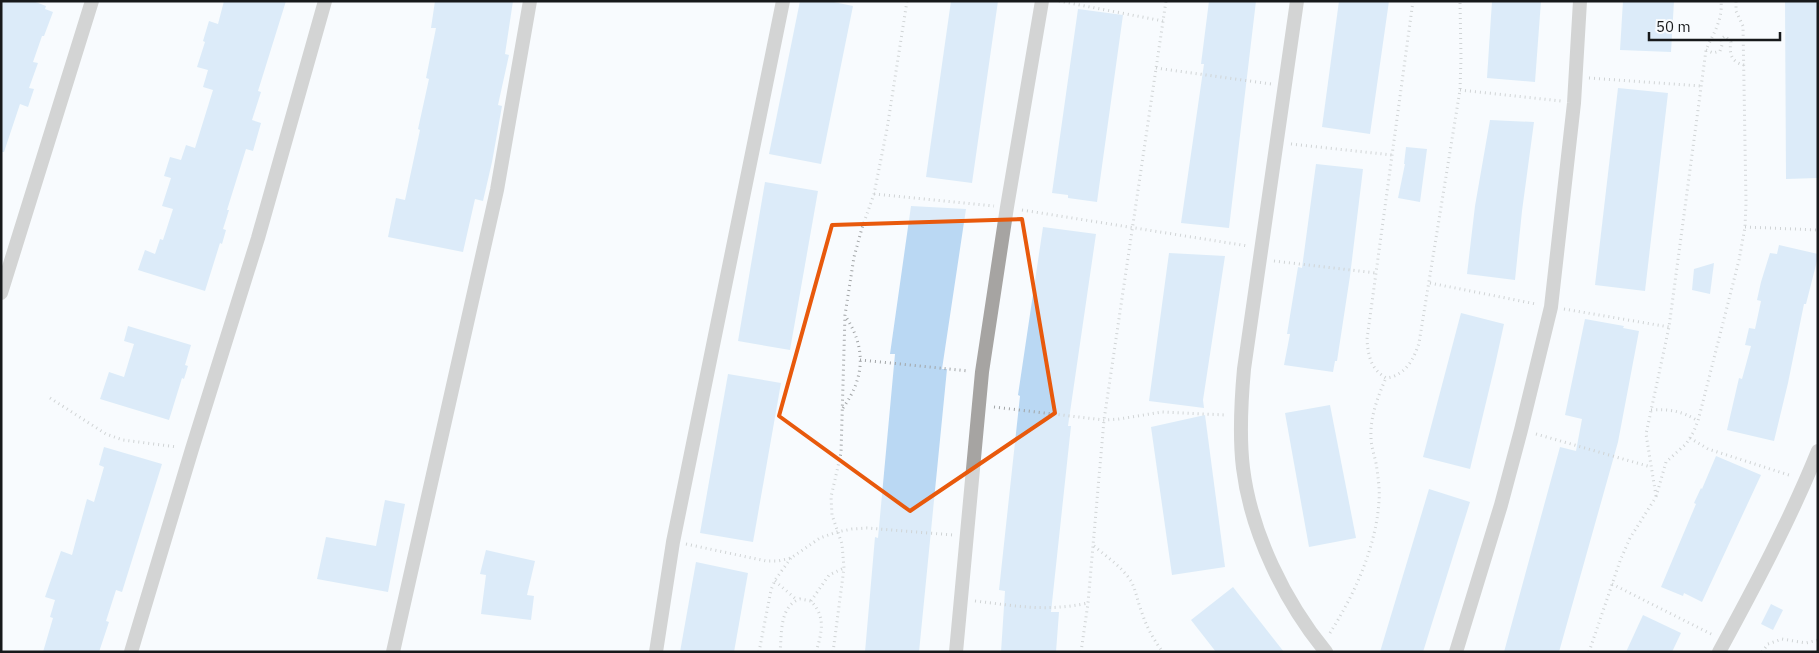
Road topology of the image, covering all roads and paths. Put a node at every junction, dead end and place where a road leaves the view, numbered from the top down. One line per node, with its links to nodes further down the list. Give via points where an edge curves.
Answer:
1 (92, 1): 34 (street)
2 (325, 1): 50 (street, via 258,238)
3 (530, 1): 71 (street, via 497,190)
4 (783, 1): 57 (street)
5 (907, 1): 26 (path)
6 (1042, 1): 27 (street)
7 (1059, 1): 15 (path)
8 (1166, 1): 15 (path)
9 (1297, 1): 20 (street)
10 (1413, 1): 25 (path)
11 (1460, 1): 22 (path)
12 (1580, 1): 19 (street)
13 (1721, 1): 16 (path, via 1718,26)
14 (1736, 1): 17 (path, via 1736,12 1743,26)
15 (1163, 21): 18 (path)
16 (1706, 50): 17 (path, via 1720,51 1721,39 1725,36 1731,42 1729,50 1732,56); 21 (path)
17 (1744, 65): 29 (path)
18 (1156, 68): 20 (path); 28 (path)
19 (1576, 78): 21 (path); 23 (street)
20 (1284, 85): 24 (street)
21 (1701, 86): 37 (path)
22 (1460, 90): 23 (path); 33 (path)
23 (1574, 103): 35 (street)
24 (1276, 142): 25 (path); 31 (street)
25 (1392, 155): 32 (path)
26 (874, 194): 27 (path); 36 (path, via 854,257)
27 (1007, 207): 28 (path); 39 (street)
28 (1132, 227): 31 (path); 46 (path)
29 (1745, 227): 30 (path); 47 (path)
30 (1818, 230)
31 (1260, 254): 32 (path); 45 (street)
32 (1376, 273): 40 (path, via 1368,347 1371,362)
33 (1430, 283): 35 (path); 40 (path, via 1417,350 1402,372)
34 (1, 293)
35 (1551, 307): 37 (path); 48 (street)
36 (845, 315): 38 (path, via 856,336); 43 (path)
37 (1670, 327): 44 (path)
38 (860, 360): 39 (path); 43 (path, via 856,386)
39 (982, 372): 42 (street)
40 (1386, 378): 69 (path, via 1371,426 1379,488 1378,515 1362,570)
41 (50, 398): 50 (path, via 106,434 123,440)
42 (978, 405): 46 (path); 56 (street)
43 (843, 409): 55 (path, via 841,453 831,497)
44 (1651, 410): 47 (path, via 1676,410); 52 (path, via 1646,434)
45 (1240, 416): 46 (path, via 1162,412); 69 (street, via 1243,468 1252,515 1273,568)
46 (1104, 420): 58 (path)
47 (1698, 422): 49 (path)
48 (1521, 430): 52 (path); 80 (street)
49 (1690, 438): 53 (path, via 1713,451); 54 (path, via 1666,462)
50 (192, 449): 70 (street)
51 (1818, 451): 53 (street)
52 (1651, 467): 54 (path)
53 (1806, 480): 68 (street, via 1768,562)
54 (1656, 497): 62 (path, via 1630,538)
55 (837, 532): 56 (path, via 868,528); 59 (path, via 820,538); 60 (path)
56 (966, 536): 63 (street)
57 (673, 542): 59 (path, via 766,561); 72 (street)
58 (1093, 546): 66 (path); 79 (path, via 1132,582 1144,620)
59 (791, 558): 61 (path)
60 (844, 568): 65 (path, via 829,575); 76 (path)
61 (775, 580): 64 (path); 73 (path)
62 (1611, 584): 68 (path); 81 (path)
63 (960, 599): 66 (path, via 1049,609); 77 (street)
64 (797, 600): 65 (path); 74 (path, via 785,613)
65 (811, 601): 75 (path, via 820,615)
66 (1088, 603): 78 (path)
67 (1818, 640): 82 (path, via 1806,643 1782,639 1768,644)
68 (1722, 647)
69 (1324, 649)
70 (132, 652)
71 (393, 652)
72 (656, 652)
73 (759, 652)
74 (780, 652)
75 (816, 652)
76 (833, 652)
77 (956, 652)
78 (1081, 652)
79 (1163, 652)
80 (1456, 652)
81 (1589, 652)
82 (1762, 652)

